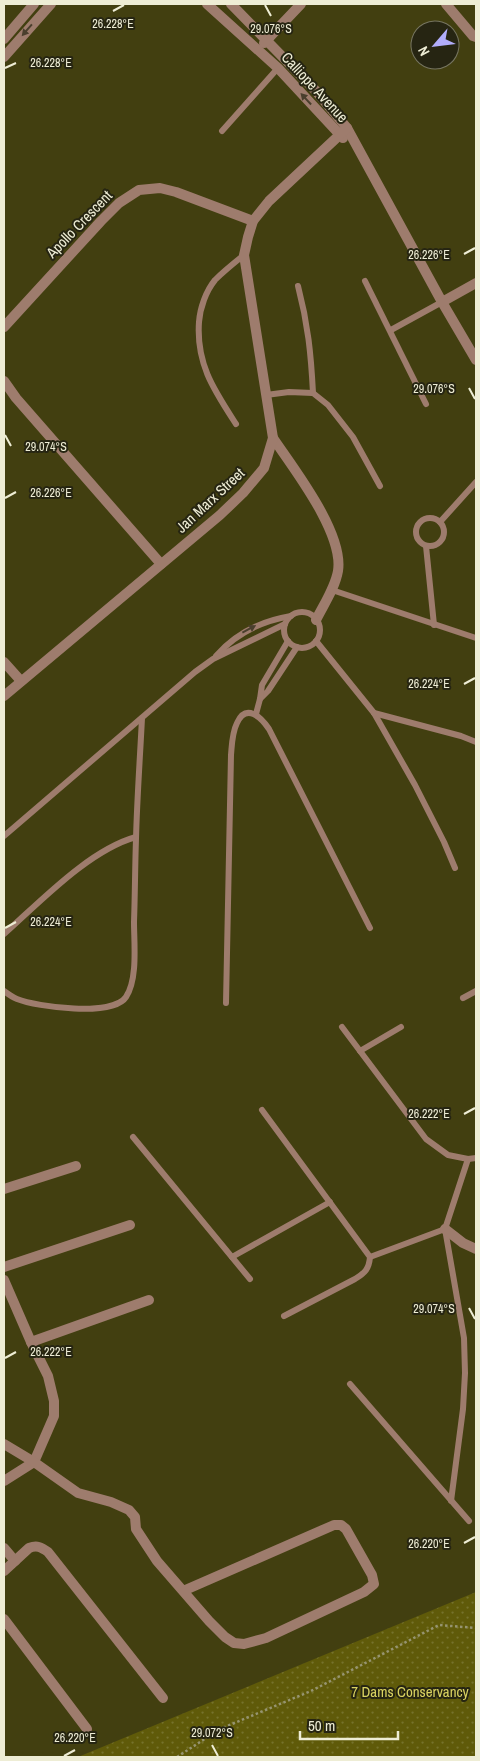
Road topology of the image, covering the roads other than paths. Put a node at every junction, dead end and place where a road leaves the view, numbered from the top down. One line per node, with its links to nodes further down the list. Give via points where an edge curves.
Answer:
1 (34, 4): 8 (street)
2 (51, 4): 11 (street, one-way to 11)
3 (207, 4): 10 (street, Calliope Avenue)
4 (231, 4): 9 (street, Calliope Avenue)
5 (302, 4): 9 (street)
6 (446, 4): 7 (street)
7 (476, 37)
8 (4, 39)
9 (268, 40): 10 (street); 14 (street, Calliope Avenue, via 316,91)
10 (258, 50): 12 (street, Calliope Avenue)
11 (4, 57)
12 (278, 68): 13 (lane); 14 (street, Calliope Avenue, one-way to 12)
13 (222, 131)
14 (343, 131): 15 (street, Jan Marx Street, via 269,201); 20 (street, Calliope Avenue, via 358,149)
15 (253, 221): 16 (street, Jan Marx Street); 21 (street, Apollo Crescent, via 168,190 139,190 119,203 101,221)
16 (244, 255): 26 (street, Jan Marx Street); 28 (lane, via 215,281 207,294 199,317 198,338 208,376)
17 (365, 281): 22 (lane)
18 (476, 283): 20 (street)
19 (298, 286): 25 (lane, via 310,344)
20 (442, 302): 22 (lane); 23 (street, Calliope Avenue)
21 (4, 327)
22 (391, 330): 27 (lane)
23 (476, 360)
24 (4, 382): 34 (street)
25 (313, 393): 26 (lane); 31 (lane, via 342,420)
26 (266, 395): 29 (street, Jan Marx Street)
27 (426, 404)
28 (236, 424)
29 (273, 438): 34 (street, Jan Marx Street, via 264,468 243,493); 35 (street, via 311,494 338,551 338,570)
30 (476, 482): 32 (lane)
31 (380, 486)
32 (440, 522): 33 (lane, via 444,530 443,540 435,546); 33 (lane, via 427,518 419,522 416,536)
33 (426, 546): 39 (lane)
34 (161, 564): 46 (street, Jan Marx Street)
35 (332, 590): 37 (street); 39 (lane)
36 (292, 615): 37 (lane, via 308,614); 38 (lane); 44 (lane, one-way to 36, via 247,630 262,622)
37 (316, 620): 41 (lane, via 320,630)
38 (285, 624): 42 (lane); 44 (lane)
39 (434, 625): 40 (lane)
40 (476, 638)
41 (316, 640): 43 (lane, via 308,647); 49 (lane)
42 (288, 641): 43 (lane); 48 (lane, via 262,685)
43 (297, 647): 48 (lane)
44 (213, 659): 51 (lane)
45 (4, 662): 46 (street)
46 (21, 681): 47 (street, Jan Marx Street)
47 (4, 696)
48 (260, 699): 50 (lane)
49 (374, 713): 52 (lane); 55 (lane, via 415,785)
50 (256, 714): 56 (lane, via 278,744); 61 (lane, via 243,715 233,734)
51 (142, 718): 53 (lane); 54 (lane)
52 (476, 742)
53 (4, 836)
54 (136, 837): 57 (lane, via 113,845 94,858); 58 (lane, via 134,960 131,986 125,998 105,1008 82,1008 38,1004 16,999)
55 (455, 868)
56 (370, 928)
57 (4, 934)
58 (4, 991)
59 (476, 992): 60 (lane)
60 (463, 998)
61 (226, 1002)
62 (342, 1027): 64 (lane)
63 (401, 1027): 64 (lane)
64 (360, 1051): 68 (lane, via 426,1139 448,1154)
65 (262, 1110): 71 (lane)
66 (133, 1137): 75 (lane)
67 (476, 1158): 68 (lane)
68 (468, 1159): 73 (lane)
69 (76, 1166): 70 (street)
70 (4, 1189)
71 (330, 1202): 75 (lane); 76 (lane)
72 (130, 1225): 77 (street)
73 (445, 1230): 74 (street); 76 (lane); 87 (lane, via 465,1356 463,1409)
74 (476, 1249)
75 (232, 1256): 78 (lane)
76 (370, 1257): 81 (lane, via 370,1265 365,1272)
77 (4, 1268)
78 (250, 1279)
79 (4, 1280): 82 (street)
80 (149, 1300): 82 (street)
81 (284, 1316)
82 (31, 1342): 85 (street, via 48,1376 54,1401 54,1416)
83 (350, 1384): 87 (lane)
84 (4, 1444): 85 (street)
85 (34, 1462): 86 (street); 92 (street, via 78,1493 129,1510 135,1517 136,1529 143,1541)
86 (4, 1481)
87 (451, 1501): 88 (lane)
88 (469, 1521)
89 (4, 1548): 90 (street)
90 (14, 1561): 91 (street); 94 (street, via 35,1546 48,1552)
91 (4, 1570)
92 (183, 1591): 92 (street, via 226,1637 244,1644 266,1638 364,1592 374,1584 372,1574 346,1530 341,1525 334,1525)
93 (4, 1619): 95 (street)
94 (163, 1698)
95 (87, 1729)

